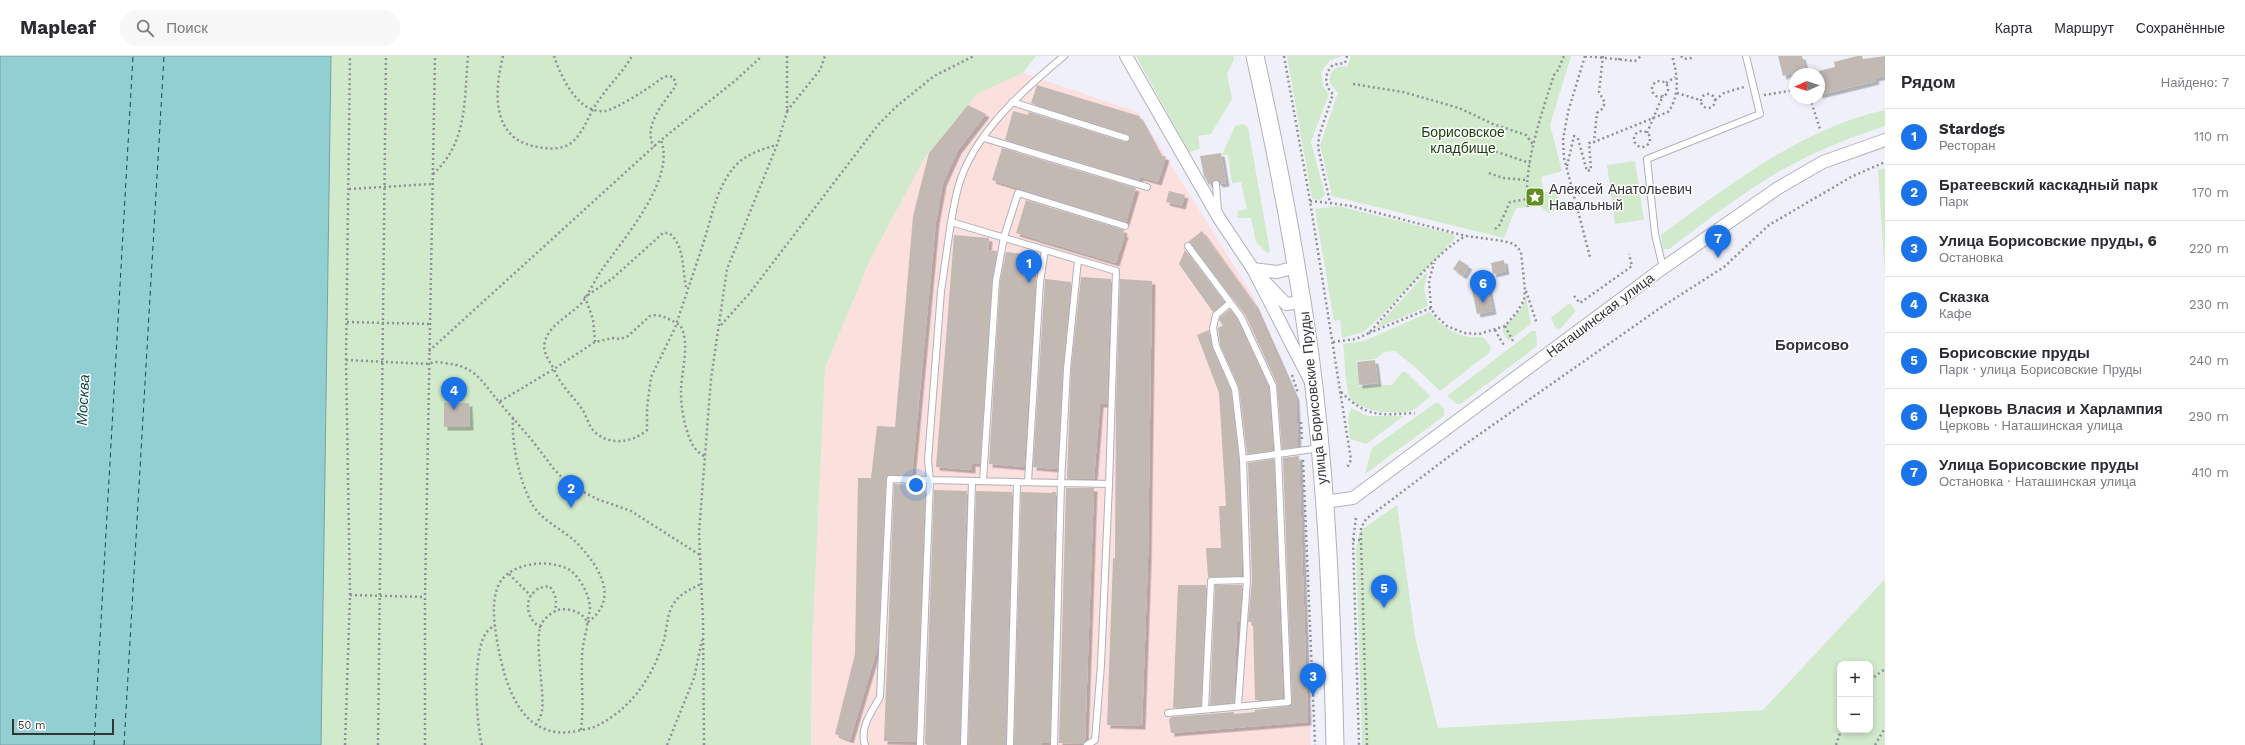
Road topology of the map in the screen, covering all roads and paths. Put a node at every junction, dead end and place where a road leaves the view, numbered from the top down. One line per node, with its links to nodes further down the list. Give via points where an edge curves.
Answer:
1 (350, 56): 65 (path)
2 (386, 56): 63 (path)
3 (434, 56): 59 (path)
4 (468, 56): 59 (path, via 461,130 448,158)
5 (503, 56): 39 (path, via 499,77 499,112 506,129 514,138 534,146 562,147 570,144 578,136)
6 (554, 56): 39 (path, via 558,69 582,105)
7 (632, 56): 39 (path, via 597,102)
8 (762, 56): 48 (path)
9 (787, 56): 40 (path)
10 (825, 56): 40 (path, via 820,70)
11 (975, 56): 99 (path, via 934,76 878,125 749,294)
12 (1064, 56): 37 (lane)
13 (1126, 56): 70 (street)
14 (1255, 56): 83 (main road, улица Борисовские Пруды)
15 (1284, 56): 67 (path)
16 (1347, 56): 68 (path, via 1345,63 1333,65 1326,74 1327,85 1334,94 1318,141 1318,152)
17 (1564, 56): 52 (path, via 1554,75)
18 (1585, 56): 19 (path); 57 (path, via 1565,125 1563,140)
19 (1603, 56): 26 (path); 50 (path, via 1599,92 1605,103 1596,113)
20 (1620, 56): 26 (path)
21 (1641, 56): 26 (path, via 1635,61)
22 (1672, 56): 27 (path)
23 (1681, 56): 24 (path, via 1684,59)
24 (1693, 56)
25 (1746, 56): 84 (lane, via 1760,114 1647,159 1655,234)
26 (1619, 60)
27 (1676, 77): 28 (path); 33 (path)
28 (1666, 83): 34 (path, via 1668,89); 34 (path, via 1660,80 1654,82 1651,88 1653,94 1659,97)
29 (1353, 84): 52 (path, via 1403,92 1459,108 1493,124 1526,134)
30 (1747, 86): 36 (path, via 1724,93)
31 (1762, 88): 32 (path, via 1764,95)
32 (1789, 91)
33 (1677, 93): 35 (path); 41 (path, via 1668,112)
34 (1663, 95): 41 (path)
35 (1700, 100): 36 (path, via 1708,94); 36 (path, via 1702,107 1708,109 1714,106)
36 (1715, 100)
37 (1012, 102): 46 (lane); 47 (lane)
38 (1812, 104): 43 (path)
39 (594, 110): 53 (path, via 605,111 613,108 666,77 673,77 675,87 653,120 651,138)
40 (787, 112): 51 (path)
41 (1654, 118): 42 (path); 45 (path)
42 (1639, 124): 44 (path); 50 (path)
43 (1820, 129)
44 (1640, 131): 45 (path); 45 (path, via 1634,142 1639,147 1646,147 1650,142)
45 (1647, 133)
46 (984, 138): 64 (lane); 71 (lane, via 971,158 958,187)
47 (1126, 138)
48 (661, 140): 53 (path); 90 (path, via 664,158 651,198)
49 (1885, 140): 84 (street, Наташинская улица, via 1823,162 1778,188)
50 (1594, 142): 57 (path, via 1589,143 1591,170 1587,171 1578,139 1574,136)
51 (777, 145): 87 (path, via 747,156 730,172 714,204); 99 (path, via 727,269)
52 (1534, 146): 56 (path)
53 (654, 147): 107 (path)
54 (1491, 150): 56 (path)
55 (1885, 162): 136 (path, via 1852,177 1769,225 1724,267 1663,306 1410,485 1366,519 1361,528)
56 (1530, 163): 60 (path)
57 (1566, 167): 79 (path)
58 (1489, 173): 60 (path, via 1503,178)
59 (432, 175): 61 (path)
60 (1526, 180): 66 (path)
61 (432, 184): 63 (path); 97 (path)
62 (1216, 184): 70 (lane)
63 (384, 187): 65 (path); 95 (path)
64 (1148, 187)
65 (349, 189): 94 (path)
66 (1527, 199): 69 (path); 73 (path, via 1510,202 1499,226)
67 (1310, 201): 68 (path); 105 (path)
68 (1330, 203): 74 (path, via 1351,206)
69 (1528, 207)
70 (1219, 218): 85 (street)
71 (951, 222): 75 (lane); 126 (lane, via 941,291 928,460)
72 (1125, 226): 75 (lane, via 1018,193)
73 (1495, 229)
74 (1466, 236): 81 (path); 88 (path, via 1514,244 1521,252)
75 (1004, 237): 77 (lane); 128 (lane, via 996,281)
76 (1188, 246): 92 (lane)
77 (1046, 250): 80 (lane); 130 (lane, via 1040,282)
78 (1630, 254): 82 (path)
79 (1590, 257)
80 (1078, 260): 131 (lane); 132 (lane, via 1116,271)
81 (1435, 261): 93 (path, via 1429,281); 102 (path)
82 (1632, 266): 86 (path); 89 (path, via 1580,303)
83 (1296, 267): 85 (street, via 1277,272); 91 (main road, улица Борисовские Пруды)
84 (1663, 268): 133 (street, Наташинская улица, via 1353,498)
85 (1253, 269): 91 (street, via 1286,304); 113 (street)
86 (1634, 269)
87 (687, 288): 90 (path, via 680,249 669,233 663,234 613,278); 96 (path)
88 (1525, 290): 98 (path); 100 (path, via 1520,308)
89 (1574, 296)
90 (585, 298): 104 (path, via 593,319); 111 (path, via 560,321 546,340 544,353)
91 (1302, 302): 113 (main road, улица Борисовские Пруды)
92 (1230, 303): 122 (lane, via 1240,317 1273,386); 124 (lane, via 1216,316 1213,328 1216,346 1235,389)
93 (1431, 308): 101 (path, via 1441,322 1459,332 1479,334); 102 (path)
94 (347, 322): 95 (path); 108 (path)
95 (383, 323): 97 (path); 109 (path)
96 (676, 323): 104 (path, via 662,316 650,316 628,336); 111 (path, via 651,377 647,430 631,439 616,441 602,438 597,434); 123 (path, via 682,328 685,347 681,393 683,420 695,450)
97 (430, 324): 107 (path)
98 (1537, 324)
99 (720, 326): 123 (path, via 711,379)
100 (1504, 326): 101 (path); 103 (path)
101 (1495, 330): 106 (path)
102 (1369, 333): 105 (path, via 1356,339)
103 (1513, 341)
104 (595, 342): 111 (path)
105 (1334, 342): 114 (path)
106 (1505, 347)
107 (429, 351): 110 (path)
108 (346, 360): 109 (path); 141 (path)
109 (382, 362): 110 (path); 142 (path)
110 (429, 364): 116 (path, via 454,364 469,369); 144 (path)
111 (554, 369): 116 (path)
112 (1292, 374): 115 (path)
113 (1313, 384): 120 (main road, улица Борисовские Пруды)
114 (1341, 392): 117 (path, via 1356,407 1370,413); 125 (path, via 1351,460)
115 (1300, 396)
116 (499, 402): 118 (path)
117 (1415, 413)
118 (513, 418): 137 (path, via 568,484 597,499 631,510); 146 (path, via 512,432 518,461 532,504 539,514 577,543 602,578 605,596 603,604)
119 (1301, 419): 121 (path)
120 (1320, 448): 121 (lane); 133 (main road, улица Борисовские Пруды)
121 (1303, 450): 122 (lane); 171 (path)
122 (1278, 454): 124 (lane); 152 (lane, via 1288,702)
123 (704, 456): 137 (path)
124 (1242, 459): 139 (lane)
125 (1347, 468)
126 (930, 480): 127 (lane); 165 (lane, via 890,479 880,697 867,719 862,737); 166 (lane)
127 (972, 481): 128 (lane); 167 (lane)
128 (983, 482): 129 (lane)
129 (1018, 482): 130 (lane); 168 (lane)
130 (1028, 482): 131 (lane)
131 (1061, 483): 132 (lane); 169 (lane)
132 (1109, 484): 170 (lane, via 1095,740)
133 (1324, 502): 172 (main road, улица Борисовские Пруды)
134 (1356, 518): 135 (path)
135 (1353, 540): 136 (path); 173 (path)
136 (1361, 540): 174 (path)
137 (700, 555): 140 (path)
138 (509, 574): 143 (path); 146 (path, via 527,565 544,563 569,569 580,581 586,594 590,607); 147 (path, via 497,589)
139 (1247, 580): 152 (lane); 153 (lane, via 1211,581)
140 (701, 584): 149 (path); 157 (path, via 684,592 673,604 659,655 640,692 630,703 595,727)
141 (350, 595): 142 (path); 159 (path)
142 (380, 596): 144 (path); 160 (path)
143 (531, 596): 145 (path, via 539,588 549,586 555,597); 148 (path, via 530,616 536,625)
144 (425, 597): 161 (path)
145 (555, 611): 146 (path, via 567,610 580,614); 148 (path)
146 (588, 622): 157 (path, via 582,656)
147 (496, 624): 155 (path, via 504,674 522,711); 162 (path, via 486,633 483,640 477,676)
148 (541, 627): 155 (path, via 542,712)
149 (703, 635): 163 (path, via 694,678); 164 (path)
150 (1885, 669): 151 (path)
151 (1873, 678)
152 (1238, 706): 153 (lane)
153 (1204, 709): 154 (lane)
154 (1168, 713)
155 (536, 725): 157 (path, via 554,733)
156 (1885, 728): 176 (path)
157 (581, 730)
158 (1840, 733): 175 (path)
159 (345, 745)
160 (378, 745)
161 (425, 745)
162 (482, 745)
163 (667, 745)
164 (704, 745)
165 (865, 745)
166 (920, 745)
167 (964, 745)
168 (1010, 745)
169 (1054, 745)
170 (1087, 745)
171 (1315, 745)
172 (1335, 745)
173 (1358, 745)
174 (1366, 745)
175 (1836, 745)
176 (1875, 745)

